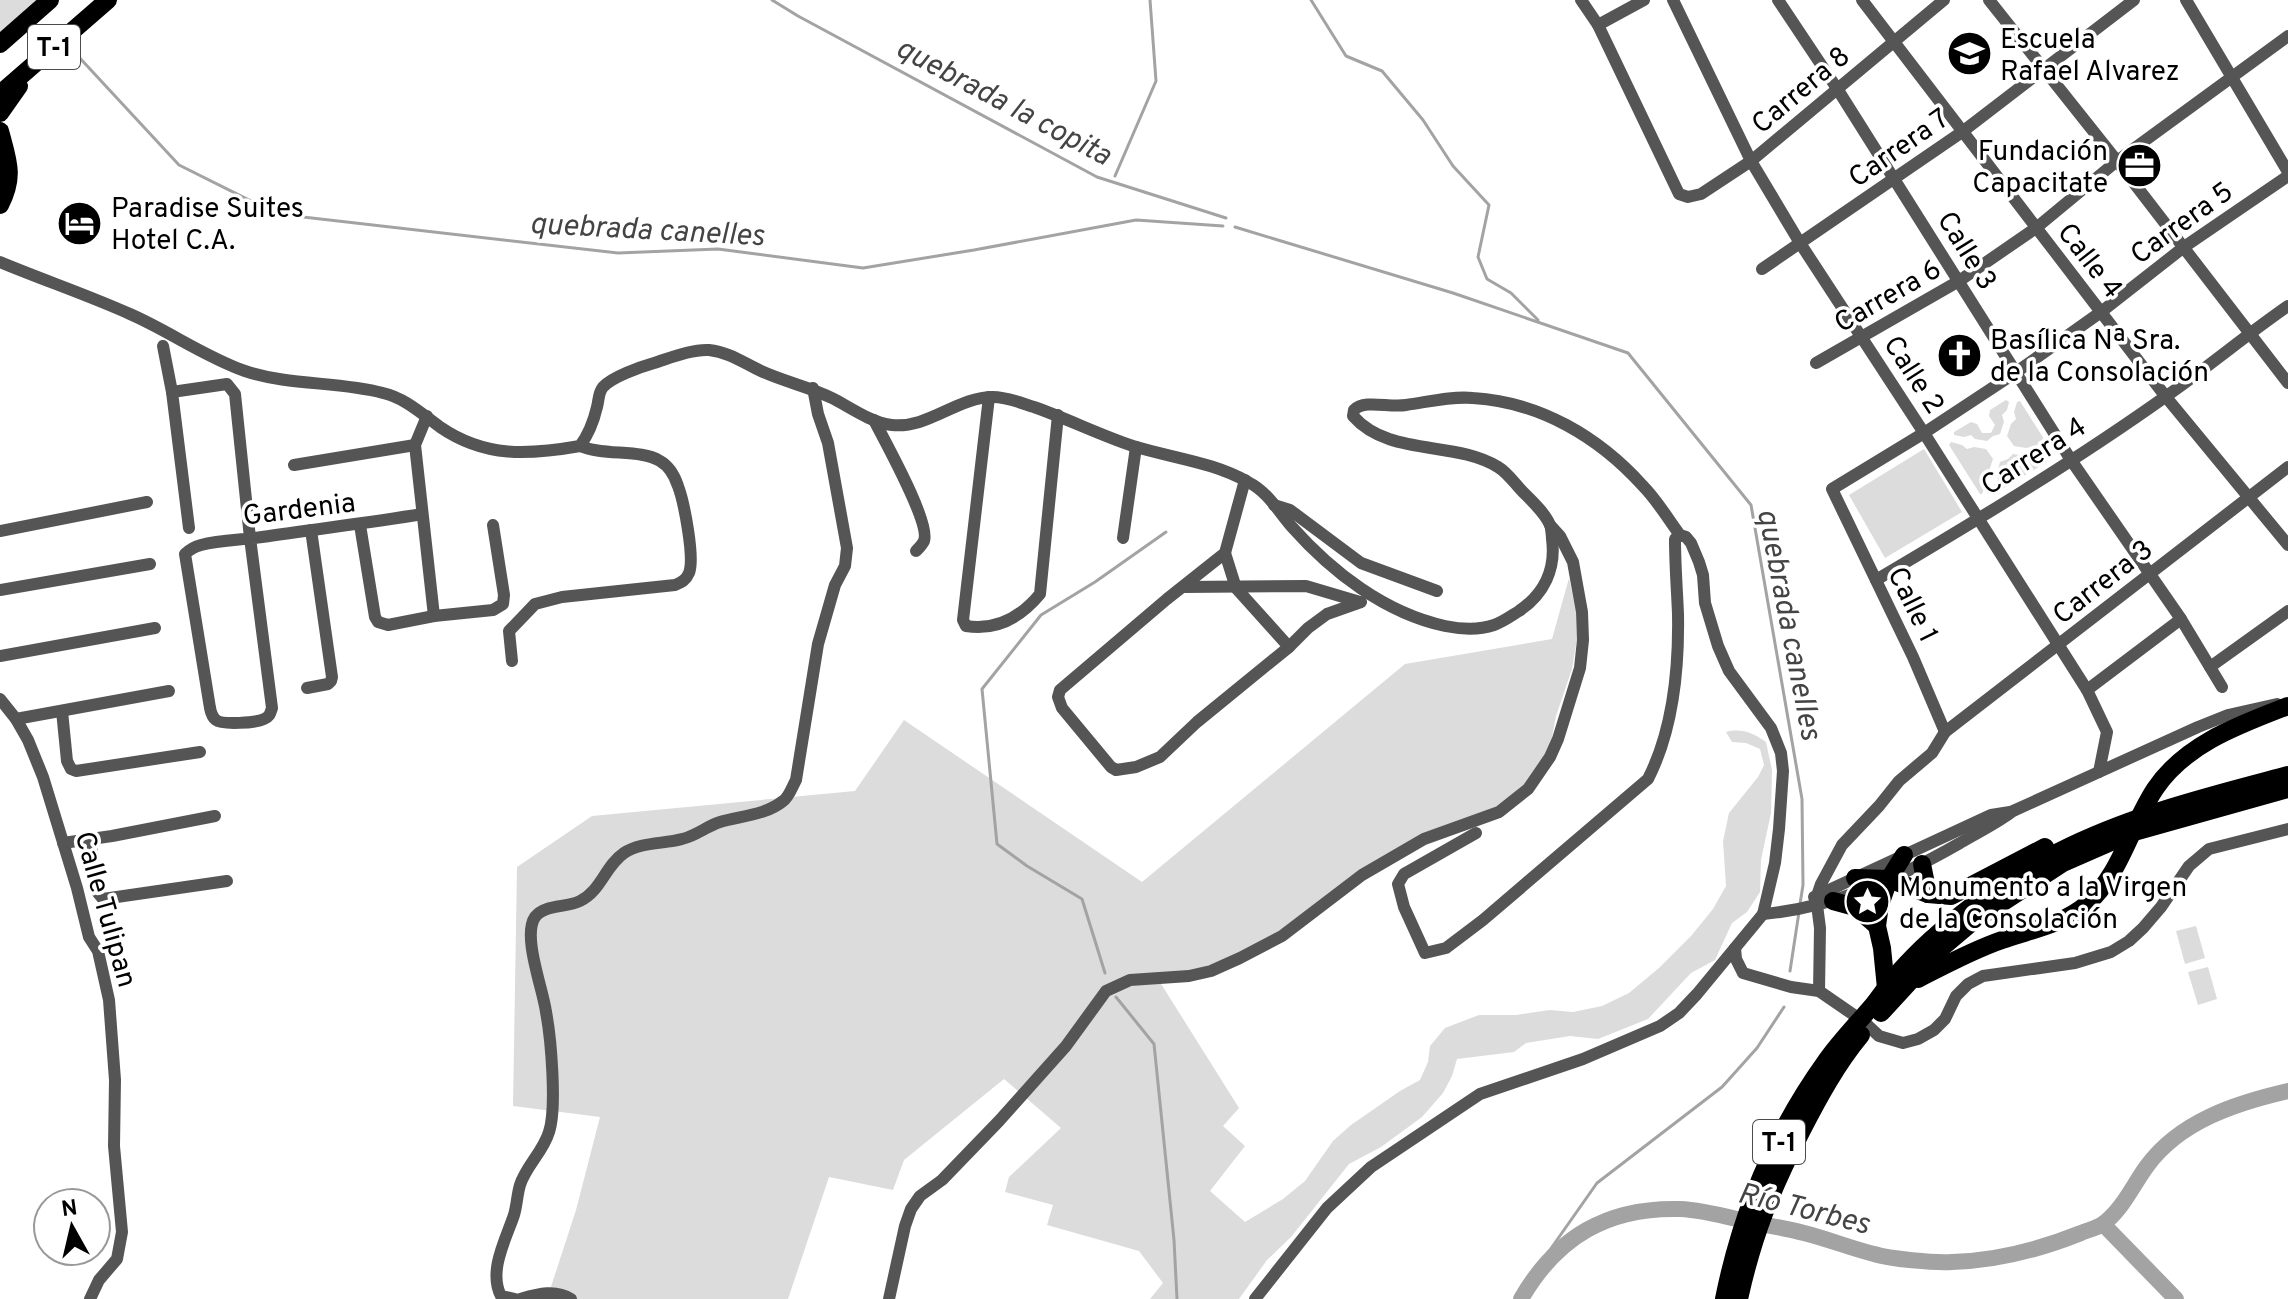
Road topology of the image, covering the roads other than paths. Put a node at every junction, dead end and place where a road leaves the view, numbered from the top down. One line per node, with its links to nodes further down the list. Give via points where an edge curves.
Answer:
1 (50, 0): 15 (highway, T-1)
2 (108, 0): 16 (highway, T-1)
3 (1581, 0): 12 (street)
4 (1644, 0): 12 (street)
5 (1673, 0): 24 (street, Calle 2)
6 (1778, 0): 19 (street, Calle 3)
7 (1862, 0): 14 (street, Calle 4)
8 (1944, 0): 14 (street, Carrera 8)
9 (1989, 0): 17 (street)
10 (2134, 0): 17 (street, Carrera 7)
11 (2186, 0): 18 (street)
12 (1598, 25): 24 (street, Carrera 8, via 1679,194 1701,194)
13 (2288, 36): 18 (street, Carrera 6)
14 (1894, 41): 19 (street, Carrera 8); 23 (street, Calle 4)
15 (0, 44)
16 (40, 58): 20 (highway, T-1); 21 (highway)
17 (2044, 70): 23 (street, Carrera 7); 25 (street)
18 (2231, 76): 25 (street, Carrera 6); 26 (street)
19 (1838, 90): 24 (street, Carrera 8); 27 (street, Calle 3)
20 (0, 94)
21 (0, 113)
22 (0, 131): 28 (highway, via 10,182)
23 (1962, 132): 27 (street, Carrera 7); 29 (street, Calle 4)
24 (1751, 161): 30 (street, Calle 2)
25 (2117, 161): 29 (street, Carrera 6); 31 (street)
26 (2288, 174): 31 (street, Carrera 5)
27 (1894, 180): 30 (street, Carrera 7); 34 (street, Calle 3)
28 (0, 205)
29 (2036, 228): 34 (street, Carrera 6); 36 (street, Calle 4)
30 (1800, 243): 33 (street, Carrera 7); 38 (street, Calle 2)
31 (2184, 247): 36 (street, Carrera 5); 37 (street)
32 (0, 262): 48 (street, via 132,314 243,370 385,393)
33 (1762, 269)
34 (1959, 281): 38 (street, Carrera 6); 41 (street, Calle 3)
35 (2288, 306): 37 (street, Carrera 4)
36 (2101, 312): 41 (street, Carrera 5); 46 (street, Calle 4)
37 (2250, 332): 42 (street); 46 (street, Carrera 4)
38 (1863, 338): 40 (street, Carrera 6); 50 (street, Calle 2)
39 (163, 346): 44 (street)
40 (1816, 363)
41 (2015, 373): 50 (street, Carrera 5); 54 (street, Calle 3)
42 (2288, 383)
43 (813, 388): 49 (street); 52 (street, via 737,358 696,351 635,369 605,385); 129 (street, via 847,548 818,644 796,780 785,800 762,812 703,828 686,839 635,847 613,862 589,895 534,918 533,954 550,1036 552,1106 549,1132 520,1185 499,1262 496,1286 501,1296)
44 (172, 392): 67 (street); 71 (street, via 224,383 233,390)
45 (989, 397): 47 (street); 47 (street, via 966,626 1019,616 1040,594); 49 (street, via 908,424)
46 (2166, 397): 54 (street, Carrera 4); 58 (street, Calle 4)
47 (1058, 415): 53 (street)
48 (427, 416): 51 (street); 52 (street, via 477,447 524,453)
49 (874, 420): 74 (street, via 920,514 924,541)
50 (1924, 433): 59 (street, Carrera 5, via 1832,489); 63 (street, Calle 2)
51 (415, 445): 55 (street); 62 (street)
52 (580, 446): 92 (street, via 657,459 668,468 680,492 690,570 675,585 535,604 509,631)
53 (1136, 447): 57 (street); 72 (street)
54 (2071, 460): 63 (street, Carrera 4); 77 (street, Calle 3)
55 (294, 465)
56 (2288, 467): 58 (street, Carrera 3)
57 (1245, 480): 61 (street, via 1263,490); 75 (street)
58 (2249, 497): 73 (street, Calle 4); 77 (street, Carrera 3)
59 (1836, 498): 78 (street, Calle 1)
60 (147, 502): 69 (street)
61 (1274, 505): 82 (street, via 1290,510 1361,563); 84 (street, via 1313,549)
62 (422, 514): 64 (street, Gardenia); 86 (street)
63 (1979, 519): 78 (street, Carrera 4); 89 (street, Calle 2)
64 (360, 525): 68 (street, Gardenia); 86 (street, via 378,622 388,625)
65 (493, 525): 86 (street, via 503,604 493,610)
66 (1550, 525): 70 (street, via 1501,468 1380,436 1362,426 1354,410 1366,403 1398,407 1472,398 1544,413 1614,458 1646,488); 84 (street, via 1554,557 1540,592 1496,625 1447,626); 131 (street, via 1573,562 1583,640 1558,739 1528,789 1499,812 1424,839 1362,875 1282,936 1240,958 1211,971 1130,980 1106,991 1066,1046 999,1121 920,1196 905,1226)
67 (189, 528)
68 (311, 530): 71 (street, Gardenia); 95 (street, via 332,677 328,684)
69 (0, 531)
70 (1680, 535): 111 (street, via 1675,539 1677,641 1670,717 1648,779 1483,920 1446,948 1425,953 1398,884 1404,874); 121 (street, via 1691,543 1699,562 1705,603 1729,671 1771,728 1781,753 1779,829)
71 (250, 538): 71 (street, Gardenia, via 203,544 185,554 213,717 226,724 263,720 272,708)
72 (1123, 538)
73 (2288, 545)
74 (916, 551)
75 (1225, 553): 79 (street); 80 (street)
76 (150, 564): 81 (street)
77 (2151, 575): 87 (street, Calle 3); 89 (street, Carrera 3)
78 (1876, 580): 102 (street, Calle 1)
79 (1183, 587): 80 (street); 90 (street, via 1060,690 1062,708 1116,770 1160,757)
80 (1236, 588): 83 (street, via 1306,586); 90 (street)
81 (0, 590)
82 (1437, 591)
83 (1361, 602): 84 (street); 90 (street, via 1327,614)
84 (1383, 602)
85 (2288, 611): 93 (street)
86 (434, 616)
87 (2181, 619): 93 (street, Calle 3); 96 (street)
88 (155, 628): 91 (street)
89 (2060, 645): 96 (street, Calle 2); 102 (street, Carrera 3)
90 (1289, 647)
91 (0, 656)
92 (512, 661)
93 (2210, 667): 94 (street, Calle 3)
94 (2222, 687)
95 (307, 688)
96 (2087, 690): 104 (street, Calle 2, via 2107,732)
97 (169, 691): 100 (street)
98 (1, 702): 101 (street, Calle Tulipan)
99 (2288, 704): 104 (street, via 2228,715); 124 (highway, via 2218,736 2169,771 2154,790 2111,877 2077,912 1978,949)
100 (62, 711): 101 (street); 103 (street, via 67,761 76,771)
101 (16, 719): 113 (street, Calle Tulipan, via 43,777)
102 (1945, 732): 120 (street, Carrera 3, via 1932,753 1899,781 1842,845)
103 (200, 752)
104 (2099, 772): 108 (street)
105 (2288, 775): 107 (highway, T-1)
106 (2288, 789): 124 (highway, T-1, via 2134,832 2063,863 1971,923)
107 (2199, 799): 119 (highway, via 2184,798 2113,818 2028,854 1966,890 1951,896); 125 (highway, T-1, via 2139,817 2055,853 1967,910)
108 (2013, 811): 114 (street, via 1991,815); 115 (street)
109 (215, 816): 112 (street)
110 (2288, 829): 126 (street, via 2209,849 2189,866 2143,928 2111,952 2075,963 1983,976 1968,984 1945,1019 1918,1039 1903,1043 1879,1036)
111 (1476, 833)
112 (90, 839): 113 (street); 118 (street, via 103,899)
113 (63, 843): 128 (street, Calle Tulipan, via 109,1000 115,1080 114,1146 122,1232 117,1259)
114 (1904, 855): 116 (street); 117 (highway)
115 (1922, 864): 117 (street); 119 (highway)
116 (1855, 878): 117 (highway); 120 (street)
117 (1889, 879): 119 (highway); 120 (street); 122 (highway)
118 (227, 881)
119 (1928, 894)
120 (1817, 901): 121 (street); 122 (highway, via 1855,907); 126 (street)
121 (1764, 910): 123 (street)
122 (1877, 926): 125 (highway)
123 (1735, 948): 126 (street, via 1743,973); 132 (street, via 1679,1013 1660,1026 1480,1094 1371,1167 1327,1208)
124 (1905, 986): 127 (highway, T-1)
125 (1886, 988): 127 (highway, T-1)
126 (1819, 991)
127 (1877, 1008): 133 (highway, T-1, via 1820,1070 1770,1157 1742,1225); 134 (highway, T-1, via 1783,1165)
128 (90, 1299)
129 (518, 1299): 130 (street, via 549,1292)
130 (571, 1299)
131 (889, 1299)
132 (1255, 1299)
133 (1724, 1299)
134 (1739, 1299)

